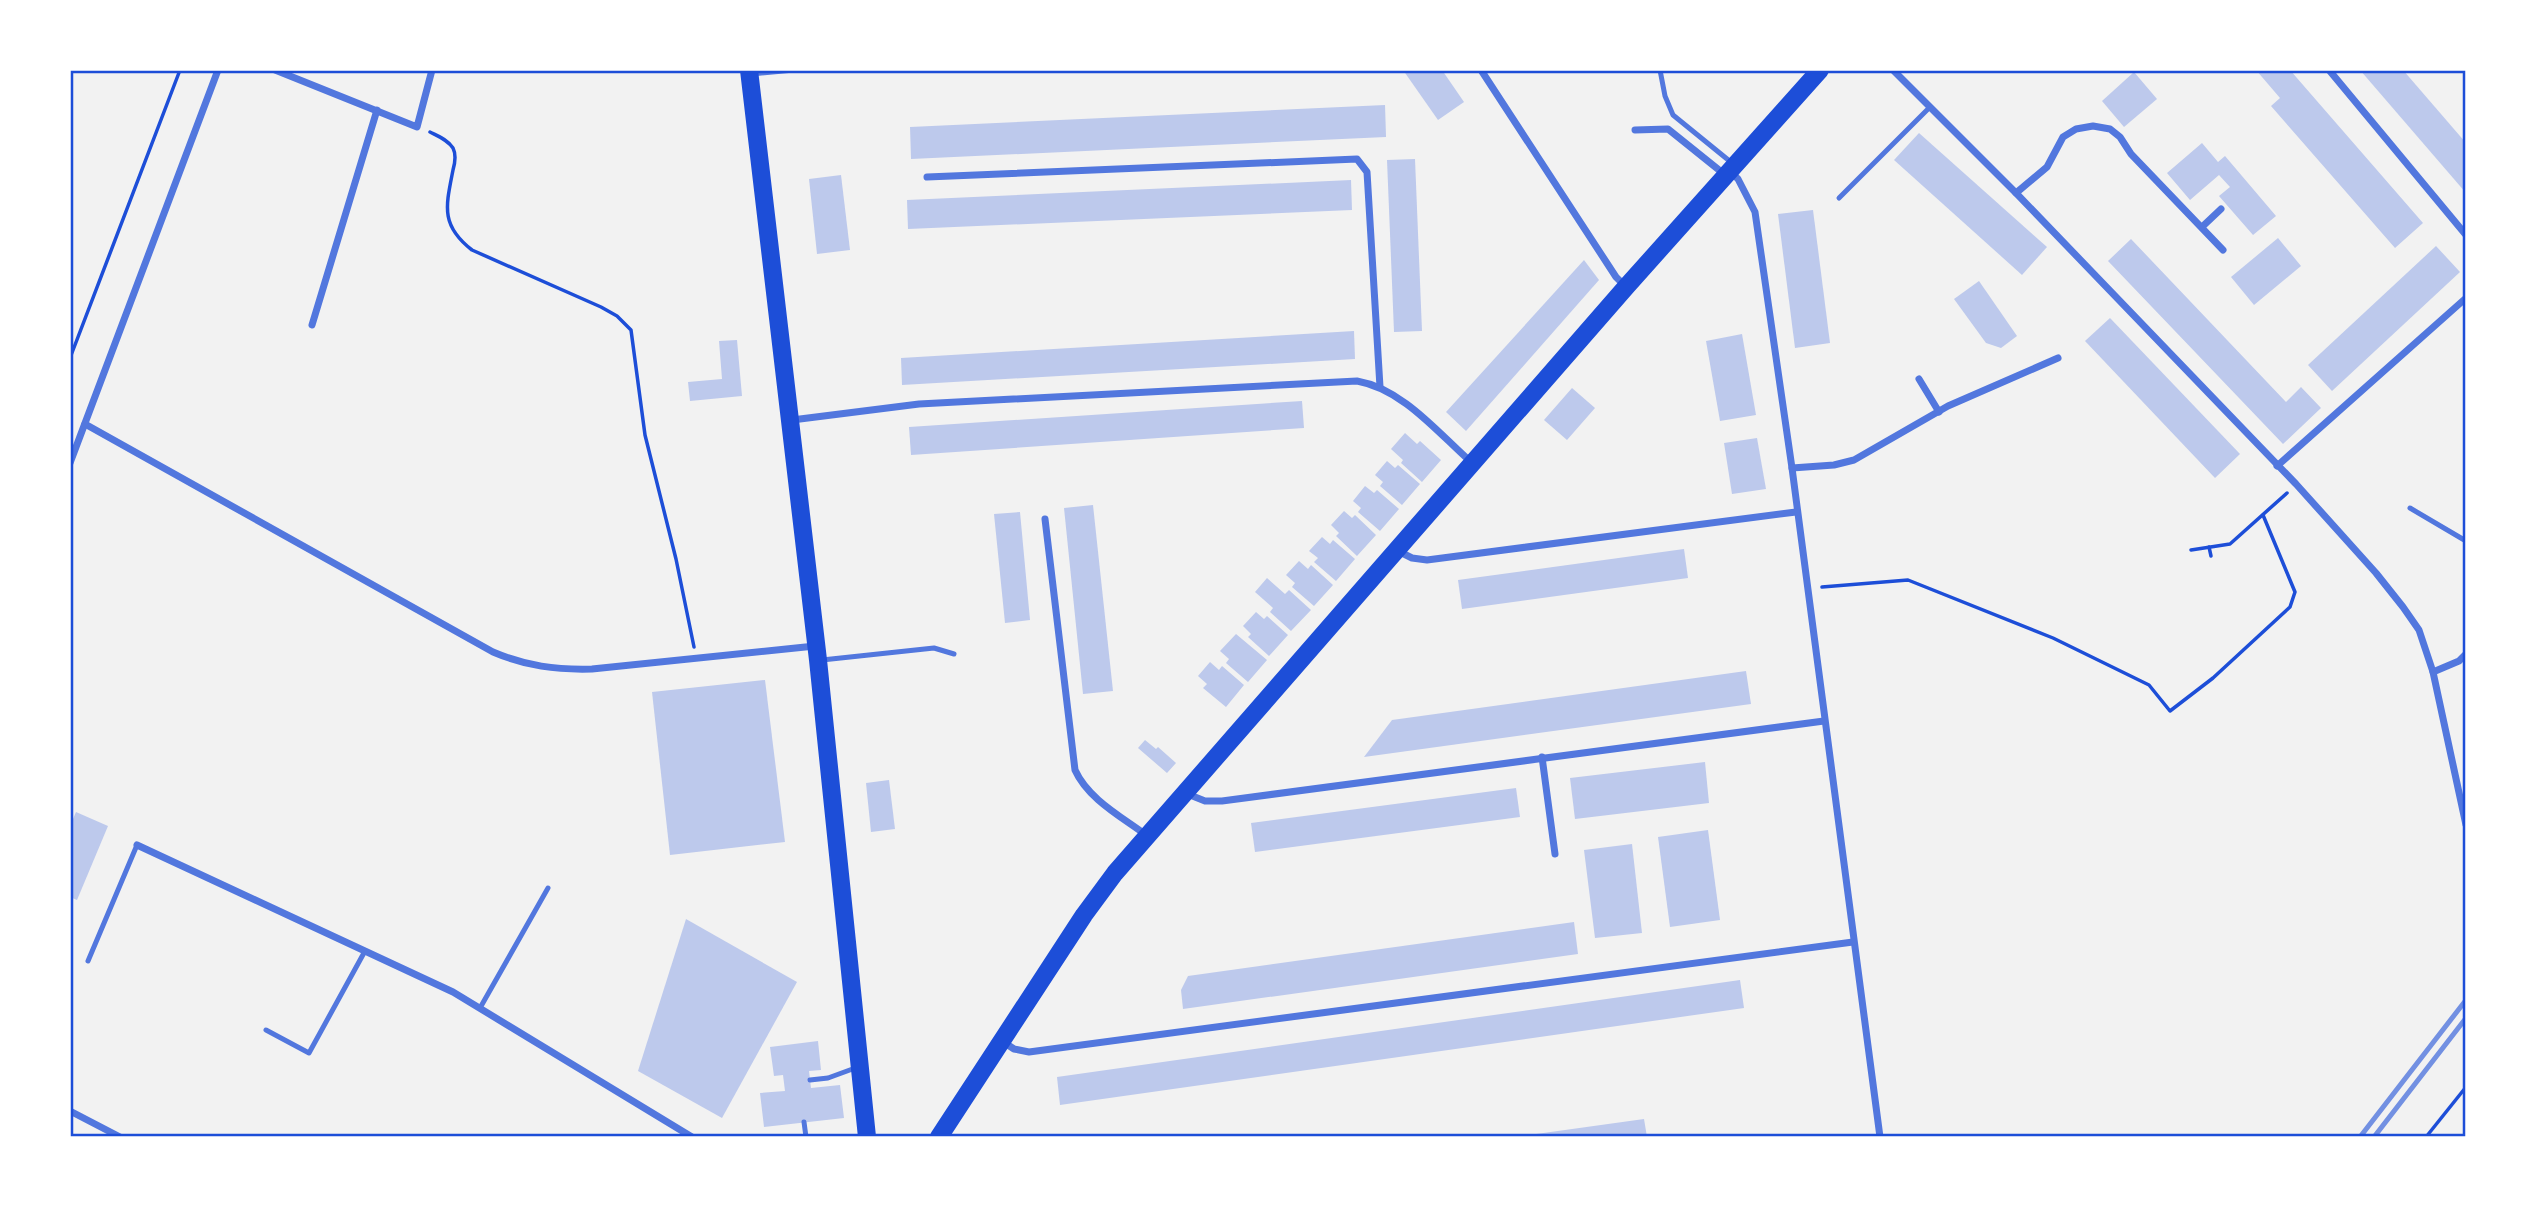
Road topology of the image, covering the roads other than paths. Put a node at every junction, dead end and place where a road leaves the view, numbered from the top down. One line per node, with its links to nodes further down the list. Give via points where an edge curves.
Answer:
1 (218, 70): 30 (street)
2 (275, 70): 12 (street)
3 (432, 70): 12 (street, via 417,127)
4 (794, 70): 10 (lane)
5 (1480, 70): 22 (street)
6 (1660, 70): 14 (lane, via 1673,115)
7 (1820, 70): 14 (main road)
8 (1893, 70): 11 (street)
9 (2329, 70): 20 (street)
10 (749, 72): 29 (main road)
11 (1930, 107): 16 (street); 17 (lane)
12 (376, 110): 24 (street)
13 (1635, 130): 14 (street, via 1668,129)
14 (1730, 171): 22 (main road); 34 (street, via 1755,212)
15 (927, 177): 27 (street, via 1357,159 1367,172)
16 (2016, 193): 19 (street, via 2047,167 2063,137 2093,126 2110,129); 33 (street)
17 (1839, 198)
18 (2221, 209): 19 (street)
19 (2203, 226): 21 (street)
20 (2466, 235)
21 (2223, 250)
22 (1626, 287): 32 (main road)
23 (2466, 298): 33 (street)
24 (313, 325)
25 (2058, 358): 28 (street)
26 (1919, 379): 28 (street)
27 (1380, 387): 29 (street, via 1333,381 930,403); 32 (street)
28 (1939, 412): 34 (street, via 1854,460)
29 (788, 420): 40 (main road)
30 (85, 424): 31 (street); 40 (street, via 518,662 562,670)
31 (70, 463)
32 (1472, 463): 39 (main road)
33 (2277, 466): 43 (street, via 2409,615)
34 (1792, 468): 36 (street)
35 (2410, 508): 38 (lane)
36 (1796, 512): 39 (street, via 1427,560); 44 (street)
37 (1045, 519): 48 (street, via 1075,770 1092,794)
38 (2466, 541)
39 (1396, 550): 46 (main road)
40 (817, 653): 41 (lane, via 934,648); 58 (main road)
41 (954, 654)
42 (2466, 654): 43 (street)
43 (2433, 672): 47 (street)
44 (1824, 720): 45 (street); 52 (street)
45 (1542, 757): 46 (street, via 1222,801 1205,801); 50 (street)
46 (1183, 792): 48 (main road)
47 (2466, 825)
48 (1146, 835): 57 (main road, via 1084,915)
49 (137, 845): 53 (street); 54 (lane)
50 (1555, 854)
51 (548, 888): 55 (lane)
52 (1853, 942): 57 (street, via 1029,1052); 67 (street)
53 (365, 951): 55 (street); 56 (lane, via 309,1053)
54 (88, 961)
55 (480, 1008): 63 (street)
56 (266, 1030)
57 (1002, 1041): 66 (main road)
58 (861, 1066): 59 (lane); 65 (main road)
59 (810, 1080)
60 (70, 1111): 62 (street)
61 (804, 1122): 64 (lane)
62 (120, 1137)
63 (692, 1137)
64 (806, 1137)
65 (867, 1137)
66 (939, 1137)
67 (1880, 1137)

